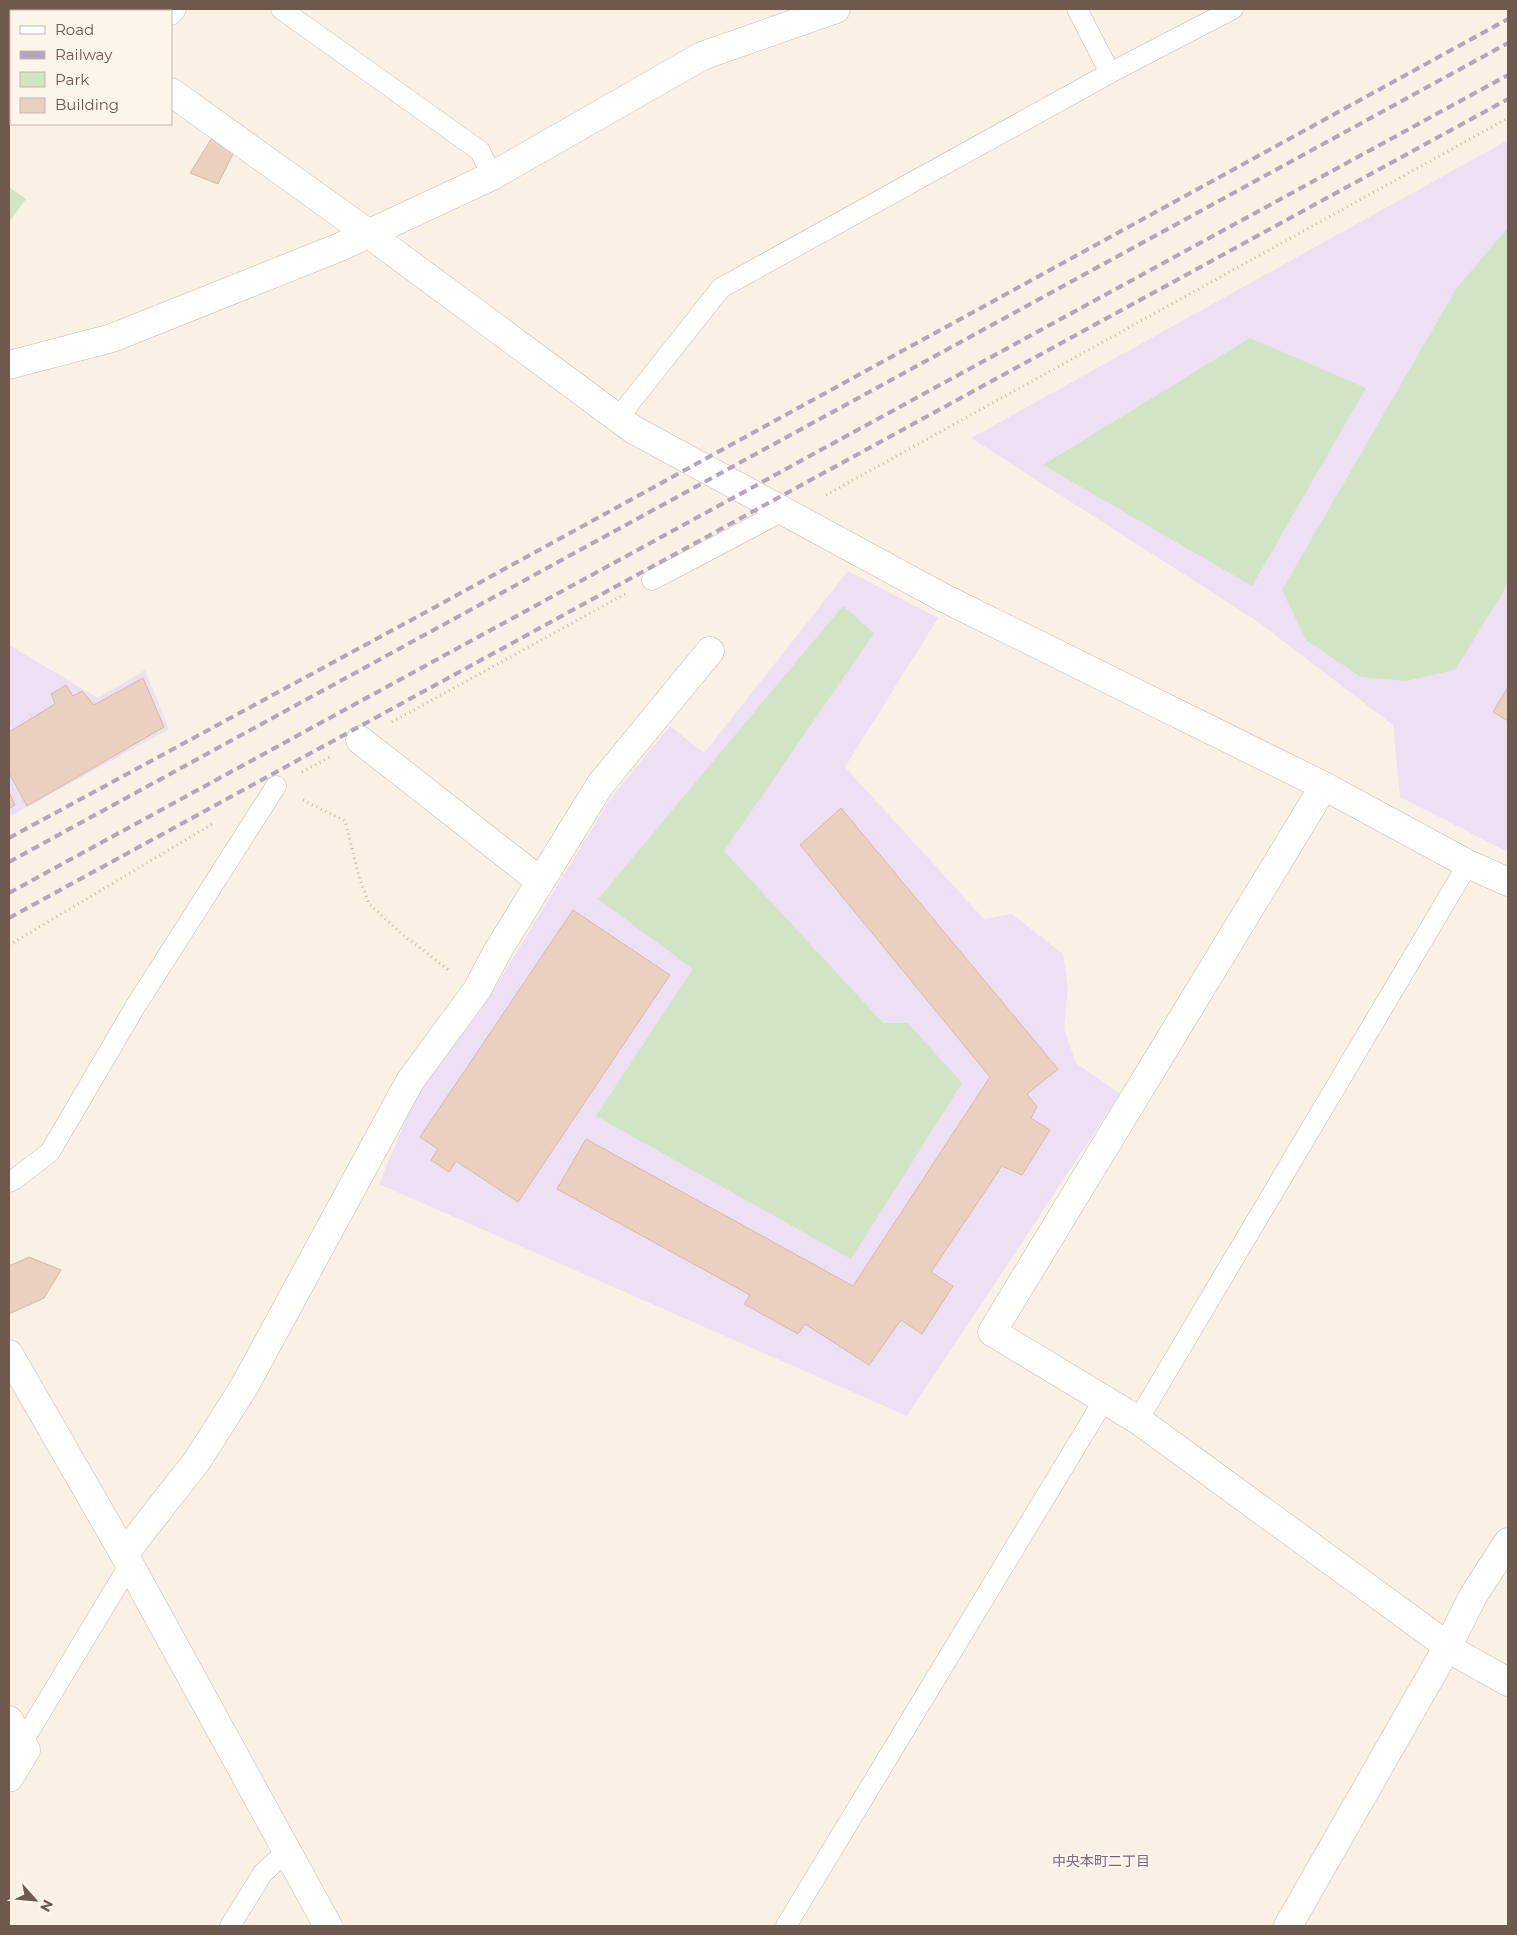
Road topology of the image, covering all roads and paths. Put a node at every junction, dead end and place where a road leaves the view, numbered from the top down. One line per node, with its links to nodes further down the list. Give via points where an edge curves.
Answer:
1 (281, 9): 8 (lane, via 480,151)
2 (835, 9): 8 (street, via 702,56)
3 (1077, 9): 5 (lane)
4 (1233, 9): 5 (lane)
5 (1110, 74): 11 (lane, via 721,288)
6 (172, 93): 9 (street)
7 (1508, 118): 12 (path)
8 (492, 176): 9 (street)
9 (369, 234): 10 (street, via 112,338); 11 (street)
10 (9, 365)
11 (618, 418): 12 (street, via 634,430)
12 (786, 512): 13 (lane); 17 (street, via 942,597)
13 (652, 580): 15 (path)
14 (710, 651): 20 (street, via 600,785)
15 (360, 740): 16 (path); 20 (street)
16 (276, 786): 23 (path, via 345,821 369,904 403,935); 24 (lane, via 135,1007 50,1152)
17 (1324, 786): 19 (street); 26 (street, via 992,1332)
18 (217, 821): 22 (path)
19 (1468, 864): 21 (street); 27 (lane)
20 (540, 881): 23 (street)
21 (1508, 882)
22 (9, 944)
23 (477, 990): 29 (street, via 410,1081 244,1387 197,1461)
24 (9, 1182)
25 (12, 1368): 29 (street)
26 (1104, 1400): 27 (street); 37 (lane)
27 (1138, 1420): 30 (street)
28 (1508, 1542): 30 (street, via 1473,1596)
29 (127, 1559): 32 (lane); 34 (street)
30 (1448, 1646): 31 (street); 38 (street)
31 (1508, 1682)
32 (15, 1732): 33 (street, via 26,1750)
33 (9, 1778)
34 (287, 1851): 35 (lane, via 263,1873); 36 (street)
35 (230, 1926)
36 (328, 1926)
37 (786, 1926)
38 (1288, 1926)

